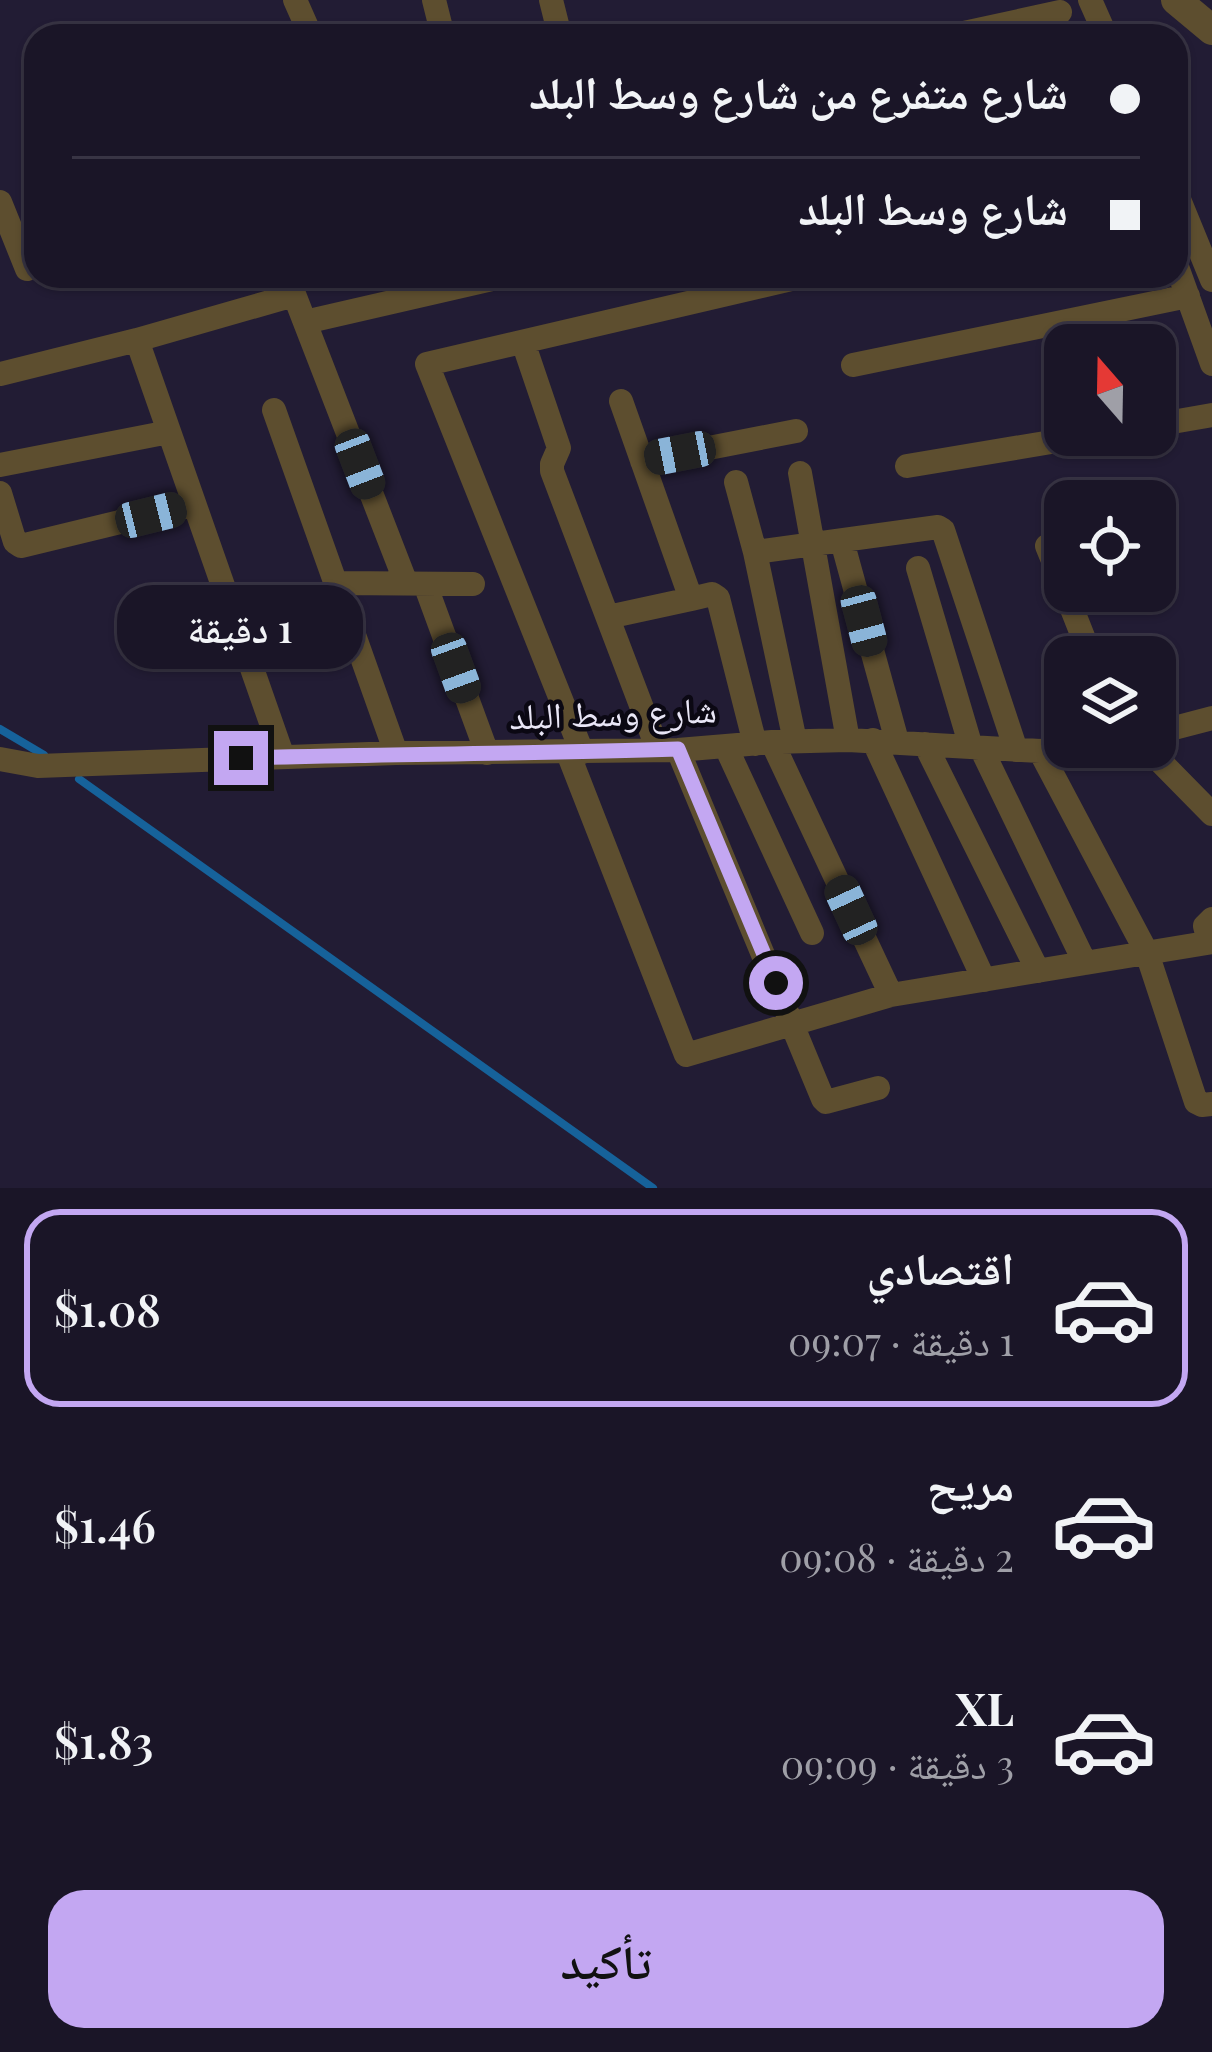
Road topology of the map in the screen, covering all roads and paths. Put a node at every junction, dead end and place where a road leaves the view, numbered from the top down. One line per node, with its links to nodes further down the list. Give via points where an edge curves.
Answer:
1 (1176, 0): 4 (street)
2 (1057, 6): 3 (street)
3 (993, 24)
4 (1212, 30)
5 (0, 202): 7 (street)
6 (1188, 221): 8 (street)
7 (24, 251)
8 (1212, 280)
9 (285, 288): 16 (street)
10 (292, 288): 15 (street)
11 (453, 288): 15 (street)
12 (753, 288): 17 (street)
13 (1185, 288): 14 (street)
14 (1188, 296): 18 (street); 19 (street)
15 (305, 322): 40 (street)
16 (136, 340): 20 (street); 26 (street)
17 (523, 342): 43 (street, via 559,448 552,471); 56 (street, via 427,364)
18 (1212, 364)
19 (853, 365)
20 (0, 374)
21 (621, 401): 28 (street)
22 (274, 410): 39 (street)
23 (1212, 415): 24 (street)
24 (1176, 421)
25 (796, 431): 28 (street)
26 (169, 432): 29 (street); 34 (street)
27 (1044, 443): 30 (street)
28 (642, 461): 42 (street)
29 (0, 465)
30 (907, 466)
31 (800, 473): 36 (street)
32 (736, 482): 37 (street)
33 (0, 493): 34 (street, via 21,546)
34 (194, 504): 57 (street)
35 (842, 541): 36 (street); 46 (street); 53 (street, via 944,530)
36 (812, 544): 37 (street); 46 (street)
37 (755, 552): 47 (street)
38 (918, 568): 50 (street)
39 (336, 583): 40 (street); 54 (street)
40 (416, 583): 41 (street); 55 (street)
41 (473, 584)
42 (691, 599): 43 (street); 47 (street, via 718,598)
43 (608, 617): 52 (street)
44 (1207, 727): 45 (street)
45 (1176, 731)
46 (873, 741): 47 (street, شارع وسط البلد); 48 (street, شارع وسط البلد); 66 (street)
47 (774, 742): 49 (street, شارع وسط البلد); 67 (street)
48 (926, 743): 50 (street, شارع وسط البلد); 65 (street)
49 (726, 747): 52 (street, شارع وسط البلد); 61 (street)
50 (976, 748): 53 (street, شارع وسط البلد); 64 (street)
51 (1044, 749): 53 (street, شارع وسط البلد)
52 (668, 750): 56 (street, شارع وسط البلد); 68 (street)
53 (1028, 750): 63 (street)
54 (397, 753): 55 (street, شارع وسط البلد); 57 (street, شارع وسط البلد)
55 (487, 753): 56 (street, شارع وسط البلد)
56 (575, 753): 68 (street, via 686,1054)
57 (283, 757): 58 (street, شارع وسط البلد, via 38,766)
58 (0, 759)
59 (1167, 768): 60 (street)
60 (1212, 814)
61 (812, 933)
62 (1211, 934): 63 (street)
63 (1147, 953): 64 (street); 70 (street)
64 (1085, 963): 65 (street)
65 (1038, 971): 66 (street)
66 (984, 980): 67 (street)
67 (890, 995): 68 (street)
68 (792, 1022): 69 (street, via 824,1099)
69 (878, 1088)
70 (1203, 1101)

